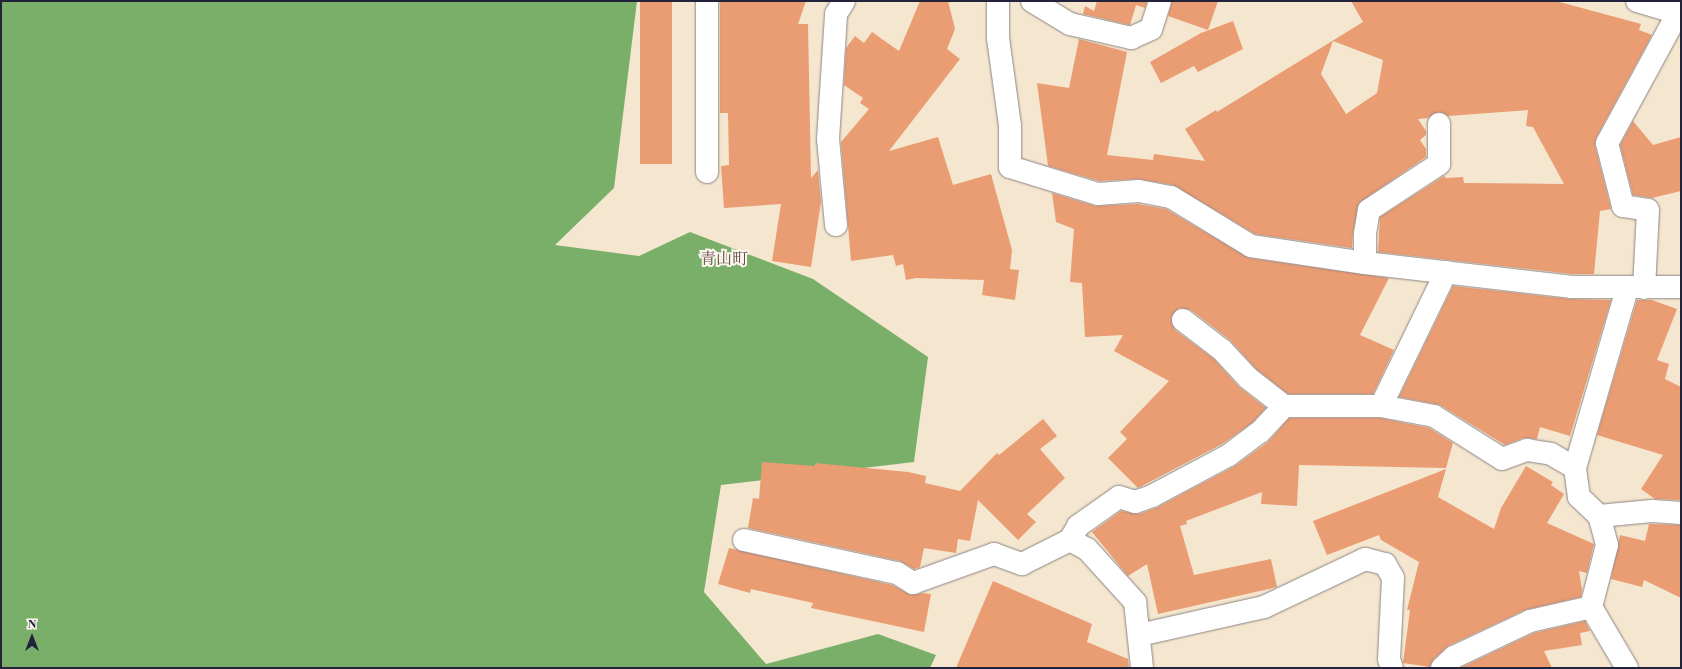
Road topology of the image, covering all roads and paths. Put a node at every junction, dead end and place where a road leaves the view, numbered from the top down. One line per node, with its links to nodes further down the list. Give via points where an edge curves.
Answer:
1 (707, 1): 9 (street)
2 (844, 1): 10 (street, via 836,14 828,139)
3 (998, 1): 11 (street, via 998,38 1010,126 1010,167 1098,194 1139,191 1171,197 1251,246)
4 (1032, 1): 5 (street, via 1070,24 1131,38 1151,29)
5 (1160, 1)
6 (1637, 1): 7 (street)
7 (1676, 7): 14 (street, via 1607,143 1623,206 1648,210)
8 (1439, 124): 11 (street, via 1439,164 1369,210 1365,234)
9 (707, 172)
10 (836, 225)
11 (1365, 263): 12 (street)
12 (1446, 272): 14 (street, via 1571,287); 17 (street)
13 (1681, 287): 14 (street)
14 (1636, 288): 18 (street)
15 (1183, 320): 16 (street, via 1222,350 1248,378)
16 (1284, 406): 17 (street); 22 (street, via 1260,432 1229,455 1152,496 1135,502 1119,497 1078,526)
17 (1381, 406): 18 (street, via 1434,416 1502,459 1527,450 1551,454)
18 (1575, 468): 20 (street, via 1579,497)
19 (1681, 513): 20 (street, via 1652,511)
20 (1599, 516): 23 (street, via 1607,545)
21 (744, 540): 22 (street, via 897,573 913,583 994,554 1022,564)
22 (1070, 540): 24 (street, via 1086,550 1135,602)
23 (1591, 607): 27 (street, via 1530,621 1454,658); 28 (street)
24 (1139, 636): 25 (street); 26 (street, via 1264,607 1365,559 1385,564 1393,578 1389,659)
25 (1142, 668)
26 (1392, 668)
27 (1442, 668)
28 (1627, 668)

